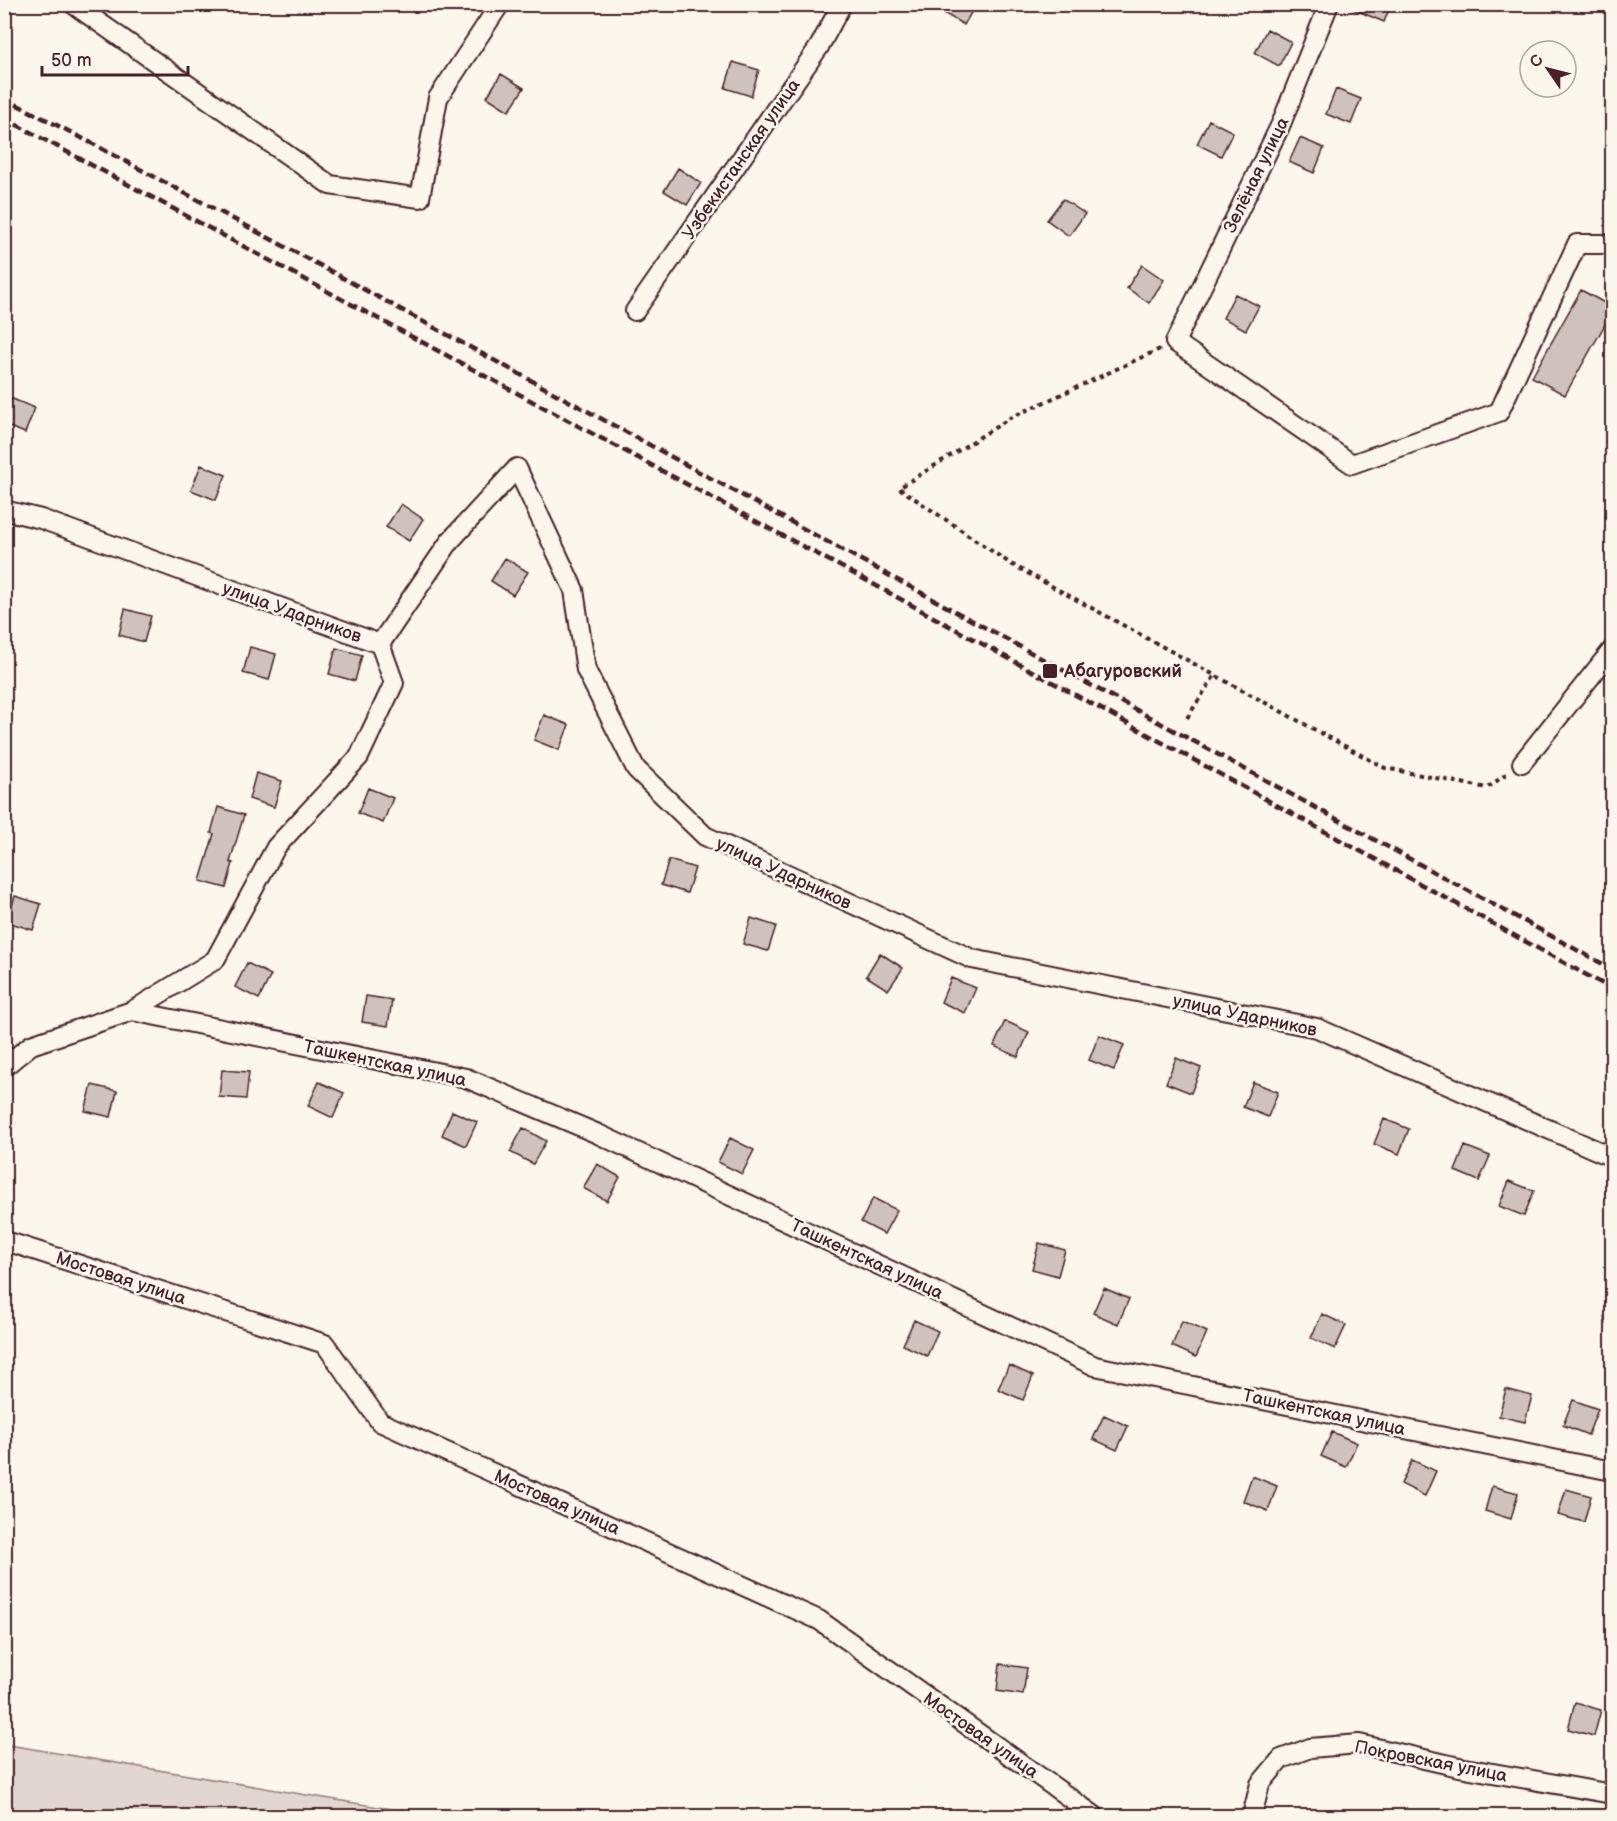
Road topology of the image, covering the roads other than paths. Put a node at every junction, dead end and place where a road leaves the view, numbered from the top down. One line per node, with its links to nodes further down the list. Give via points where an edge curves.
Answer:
1 (73, 4): 2 (street, via 330,184 420,198 438,98)
2 (500, 4)
3 (842, 4): 6 (street, Узбекистанская улица, via 819,47)
4 (1329, 4): 5 (street, Зелёная улица, via 1281,124 1175,342 1352,465 1499,412 1577,244)
5 (1612, 244)
6 (636, 311)
7 (4, 510): 8 (street, улица Ударников, via 40,519)
8 (380, 644): 11 (street, via 394,683 359,757 276,847 215,960); 13 (street, улица Ударников, via 450,542 517,468 574,590 586,670 636,769 705,836 972,959 1317,1028)
9 (1612, 650): 10 (street)
10 (1522, 763)
11 (132, 1011): 12 (street, via 31,1045); 15 (street, Ташкентская улица, via 466,1078 598,1134 1095,1366)
12 (4, 1067)
13 (1612, 1157)
14 (7, 1238): 17 (street, Мостовая улица, via 325,1344 380,1422 819,1620)
15 (1612, 1471)
16 (1612, 1794): 18 (street, Покровская улица, via 1459,1767 1359,1744 1310,1748 1281,1759 1260,1784)
17 (1095, 1816)
18 (1252, 1816)

